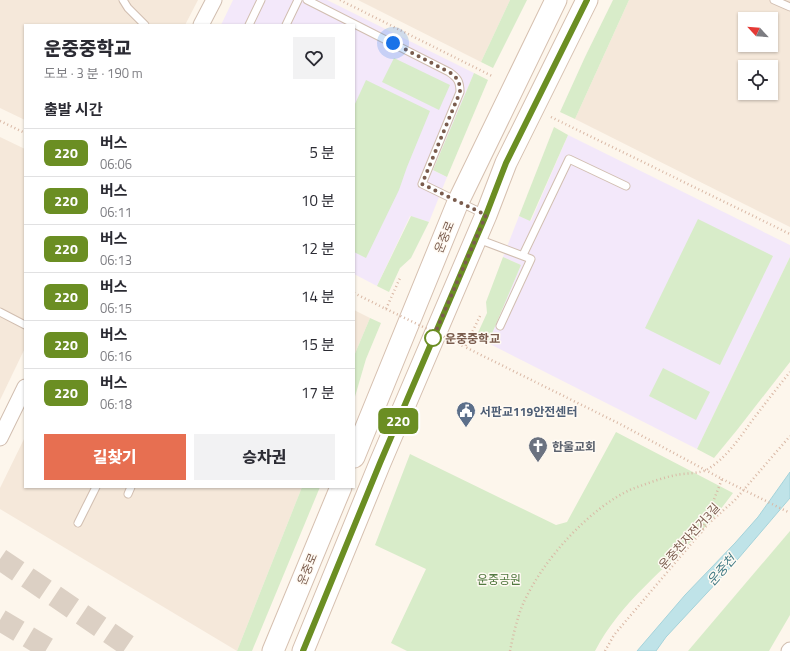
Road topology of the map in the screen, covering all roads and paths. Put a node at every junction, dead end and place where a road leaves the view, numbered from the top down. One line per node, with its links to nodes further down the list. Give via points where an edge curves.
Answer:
1 (123, 0): 11 (lane)
2 (214, 0): 12 (street)
3 (261, 0): 13 (lane)
4 (298, 0): 14 (lane)
5 (307, 0): 15 (lane)
6 (340, 0): 17 (path)
7 (556, 0): 22 (main road, 운중로)
8 (587, 0): 23 (main road, via 506,163)
9 (774, 0): 10 (lane)
10 (790, 7)
11 (144, 24)
12 (202, 24)
13 (249, 24)
14 (286, 24)
15 (354, 24)
16 (355, 24): 22 (lane, via 457,78 460,92 422,184)
17 (492, 76)
18 (551, 117): 24 (path)
19 (0, 121): 20 (path)
20 (24, 133)
21 (626, 186): 26 (lane, via 569,159)
22 (458, 202): 23 (lane); 39 (main road, 운중로)
23 (486, 215): 25 (main road)
24 (790, 234)
25 (476, 239): 26 (lane); 50 (main road, via 380,463)
26 (523, 255): 33 (lane, via 532,259)
27 (400, 278): 29 (path)
28 (355, 294): 29 (path)
29 (386, 309): 34 (path, bridge)
30 (0, 312): 32 (lane)
31 (480, 316): 34 (path)
32 (24, 324)
33 (500, 326)
34 (464, 347): 40 (path, via 620,424)
35 (790, 372): 40 (path, via 738,439 719,461)
36 (24, 390): 38 (street)
37 (790, 436): 48 (path, 운중천자전거3길, via 735,500)
38 (0, 438)
39 (355, 455)
40 (706, 470): 41 (path); 51 (path, via 675,475 633,489 618,496 586,520 555,552 532,587 523,605)
41 (722, 480): 46 (path, bridge); 48 (path)
42 (96, 488): 47 (lane)
43 (131, 488): 45 (lane)
44 (341, 488): 49 (main road, 운중로)
45 (128, 494)
46 (790, 514)
47 (78, 523)
48 (701, 532): 52 (path, 운중천자전거3길, via 614,635)
49 (274, 651)
50 (304, 651)
51 (510, 651)
52 (605, 651)

